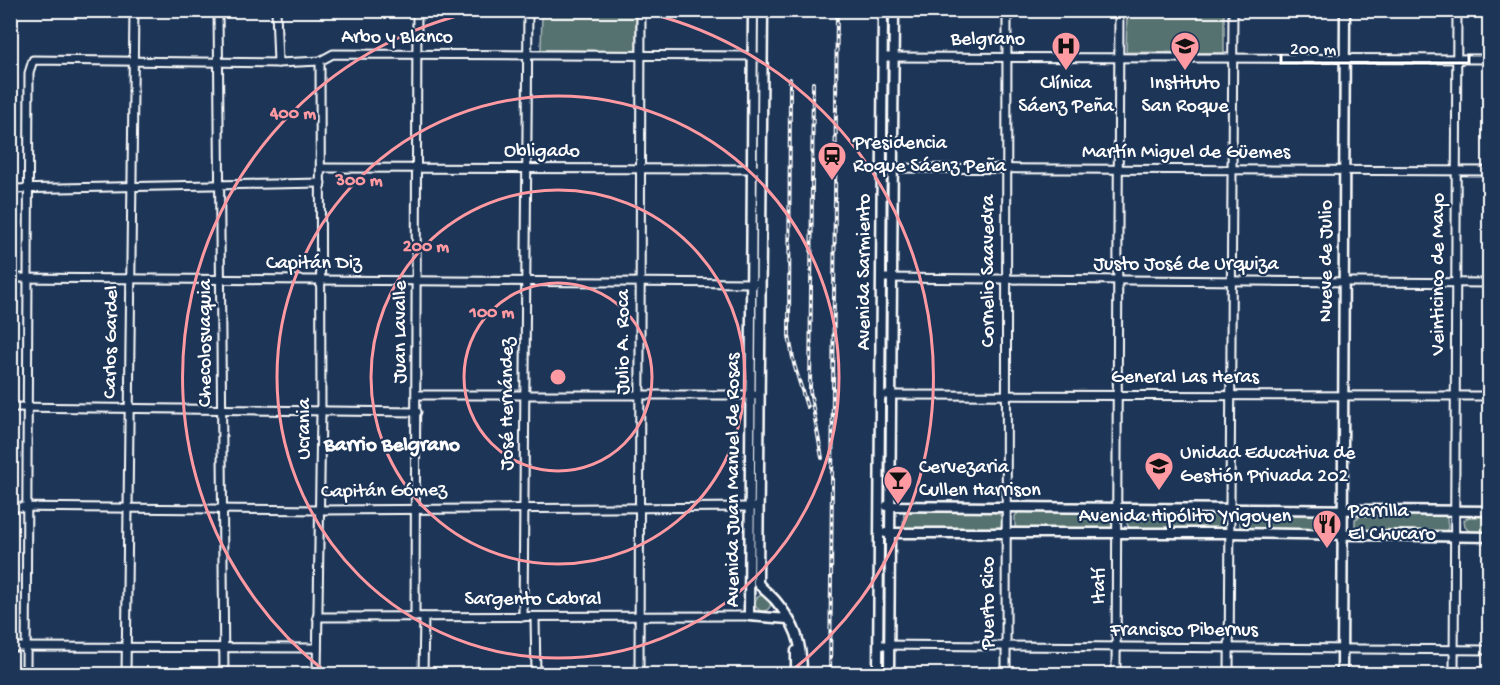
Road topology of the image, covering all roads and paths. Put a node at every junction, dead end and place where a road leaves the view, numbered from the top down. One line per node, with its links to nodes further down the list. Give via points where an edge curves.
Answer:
1 (134, 10): 30 (street, Carlos Gardel)
2 (218, 10): 31 (street, Checolosvaquia)
3 (276, 10): 32 (street)
4 (417, 10): 16 (street, Juan Lavalle)
5 (528, 10): 17 (street, José Hernández)
6 (641, 10): 18 (street, Julio A. Roca)
7 (753, 10): 19 (main road, Avenida Juan Manuel de Rosas)
8 (764, 10): 20 (main road, Avenida Juan Manuel de Rosas)
9 (884, 10): 22 (main road, Avenida Sarmiento)
10 (894, 10): 23 (main road, Avenida Sarmiento)
11 (1007, 10): 21 (street, Cornelio Saavedra)
12 (1119, 10): 25 (street, Itatí)
13 (1233, 10): 24 (street)
14 (1345, 10): 26 (main road, Nueve de Julio)
15 (1457, 10): 27 (street, Veinticinco de Mayo)
16 (417, 55): 17 (street, Arbo y Blanco); 29 (street, Arbo y Blanco, via 333,54); 34 (street, Juan Lavalle)
17 (527, 55): 18 (street, Arbo y Blanco); 35 (street, José Hernández)
18 (641, 56): 19 (street, Arbo y Blanco); 38 (street, Julio A. Roca)
19 (753, 56): 20 (street, Arbo y Blanco); 39 (main road, Avenida Juan Manuel de Rosas)
20 (763, 56): 39 (main road, Avenida Juan Manuel de Rosas)
21 (1007, 56): 23 (street, Belgrano); 25 (street, Belgrano); 40 (street, Cornelio Saavedra)
22 (883, 57): 23 (street, Belgrano); 36 (main road, Avenida Sarmiento)
23 (894, 57): 37 (main road, Avenida Sarmiento)
24 (1233, 57): 25 (street, Belgrano); 26 (street, Belgrano); 42 (street)
25 (1118, 58): 41 (street, Itatí)
26 (1344, 58): 27 (street, Belgrano); 43 (main road, Nueve de Julio)
27 (1457, 58): 28 (street, Belgrano); 44 (street, Veinticinco de Mayo)
28 (1490, 58)
29 (320, 61): 32 (street, Arbo y Blanco); 33 (street, Ucrania)
30 (133, 63): 31 (street, Arbo y Blanco); 48 (street, Carlos Gardel); 50 (street, Arbo y Blanco, via 33,60 29,73)
31 (218, 63): 32 (street, Arbo y Blanco); 46 (street, Checolosvaquia)
32 (278, 63)
33 (321, 168): 34 (street, Obligado); 47 (street, Ucrania)
34 (417, 168): 35 (street, Obligado); 58 (street, Juan Lavalle)
35 (527, 168): 38 (street, Obligado); 60 (street, José Hernández)
36 (882, 168): 37 (street, Martín Miguel de Güemes); 53 (main road, Avenida Sarmiento)
37 (893, 168): 40 (street, Martín Miguel de Güemes); 55 (main road, Avenida Sarmiento)
38 (641, 169): 39 (street, Obligado); 64 (street, Julio A. Roca)
39 (757, 169): 65 (main road, Avenida Juan Manuel de Rosas)
40 (1006, 169): 41 (street, Martín Miguel de Güemes); 59 (street, Cornelio Saavedra)
41 (1119, 169): 42 (street, Martín Miguel de Güemes); 61 (street, Itatí)
42 (1230, 170): 43 (street, Martín Miguel de Güemes); 62 (street)
43 (1344, 170): 44 (street, Martín Miguel de Güemes); 63 (main road, Nueve de Julio)
44 (1456, 171): 45 (street, Martín Miguel de Güemes); 66 (street, Veinticinco de Mayo)
45 (1490, 171)
46 (221, 183): 47 (street); 48 (street); 56 (street, Checolosvaquia)
47 (321, 183): 57 (street, Ucrania)
48 (130, 185): 50 (street); 54 (street, Carlos Gardel)
49 (10, 189): 50 (street)
50 (29, 189): 52 (street)
51 (10, 278): 52 (street, Capitán Diz)
52 (30, 278): 54 (street, Capitán Diz); 81 (street)
53 (882, 278): 55 (street, Justo José de Urquiza); 76 (main road, Avenida Sarmiento)
54 (129, 279): 56 (street, Capitán Diz); 82 (street, Carlos Gardel)
55 (892, 279): 59 (street, Justo José de Urquiza); 77 (main road, Avenida Sarmiento)
56 (222, 280): 57 (street, Capitán Diz); 83 (street, Checolosvaquia)
57 (321, 280): 58 (street, Capitán Diz); 84 (street, Ucrania)
58 (417, 281): 60 (street, Capitán Diz); 72 (street, Juan Lavalle)
59 (1006, 281): 61 (street, Justo José de Urquiza); 68 (street, Cornelio Saavedra)
60 (526, 282): 64 (street, Capitán Diz); 73 (street, José Hernández)
61 (1118, 282): 62 (street, Justo José de Urquiza); 69 (street, Itatí)
62 (1232, 282): 63 (street, Justo José de Urquiza); 70 (street)
63 (1342, 282): 66 (street, Justo José de Urquiza); 71 (main road, Nueve de Julio)
64 (640, 283): 65 (street, Capitán Diz); 74 (street, Julio A. Roca)
65 (756, 283): 75 (main road, Avenida Juan Manuel de Rosas)
66 (1456, 283): 67 (street, Justo José de Urquiza); 78 (street, Veinticinco de Mayo)
67 (1490, 283)
68 (1006, 394): 69 (street, General Las Heras); 77 (street, General Las Heras); 97 (street, Cornelio Saavedra)
69 (1118, 394): 70 (street, General Las Heras); 94 (street, Itatí)
70 (1229, 394): 71 (street, General Las Heras); 98 (street)
71 (1343, 394): 78 (street, General Las Heras); 100 (main road, Nueve de Julio)
72 (417, 395): 73 (street); 85 (street, Juan Lavalle)
73 (525, 395): 74 (street); 89 (street, José Hernández)
74 (640, 395): 75 (street); 90 (street, Julio A. Roca)
75 (755, 395): 91 (main road, Avenida Juan Manuel de Rosas)
76 (881, 395): 77 (street, General Las Heras); 86 (main road, Avenida Sarmiento)
77 (892, 395): 87 (main road, Avenida Sarmiento)
78 (1456, 396): 79 (street, General Las Heras); 101 (street, Veinticinco de Mayo)
79 (1490, 396)
80 (10, 407): 81 (street)
81 (28, 407): 82 (street); 92 (street)
82 (128, 409): 83 (street); 95 (street, Carlos Gardel)
83 (222, 411): 84 (street); 96 (street, Checolosvaquia)
84 (321, 412): 85 (street); 99 (street, Ucrania)
85 (417, 412): 93 (street, Juan Lavalle)
86 (880, 506): 87 (main road, Avenida Hipólito Yrigoyen); 105 (main road, Avenida Sarmiento)
87 (892, 506): 97 (main road, Avenida Hipólito Yrigoyen); 106 (main road, Avenida Sarmiento)
88 (10, 507): 92 (street, Capitán Gómez)
89 (524, 507): 90 (street, Capitán Gómez); 93 (street, Capitán Gómez); 119 (street, José Hernández)
90 (640, 507): 91 (street, Capitán Gómez); 114 (street, Julio A. Roca)
91 (754, 507): 111 (main road, Avenida Juan Manuel de Rosas); 112 (main road, Avenida Juan Manuel de Rosas)
92 (28, 508): 95 (street, Capitán Gómez); 128 (street)
93 (418, 508): 99 (street, Capitán Gómez); 117 (street, Juan Lavalle)
94 (1117, 508): 97 (main road, Avenida Hipólito Yrigoyen); 98 (main road, Avenida Hipólito Yrigoyen); 107 (street, Itatí)
95 (126, 509): 96 (street, Capitán Gómez); 132 (street, Carlos Gardel)
96 (222, 509): 99 (street, Capitán Gómez); 133 (street, Checolosvaquia)
97 (1005, 509): 103 (street, Cornelio Saavedra)
98 (1229, 509): 100 (main road, Avenida Hipólito Yrigoyen); 104 (street)
99 (320, 510): 116 (street, Ucrania)
100 (1343, 511): 101 (main road, Avenida Hipólito Yrigoyen); 108 (main road, Nueve de Julio)
101 (1456, 511): 102 (main road, Avenida Hipólito Yrigoyen); 109 (street, Veinticinco de Mayo)
102 (1490, 511)
103 (1005, 532): 106 (main road, Avenida Hipólito Yrigoyen); 107 (main road, Avenida Hipólito Yrigoyen); 126 (street, Puerto Rico)
104 (1230, 532): 107 (main road, Avenida Hipólito Yrigoyen); 108 (main road, Avenida Hipólito Yrigoyen); 131 (street)
105 (880, 533): 106 (main road, Avenida Hipólito Yrigoyen); 124 (main road, Avenida Sarmiento)
106 (891, 533): 125 (main road, Avenida Sarmiento)
107 (1117, 533): 129 (street, Itatí)
108 (1343, 536): 109 (main road, Avenida Hipólito Yrigoyen); 134 (main road, Nueve de Julio)
109 (1455, 537): 110 (main road, Avenida Hipólito Yrigoyen); 135 (street, Veinticinco de Mayo)
110 (1490, 537)
111 (760, 586): 112 (main road); 113 (main road, Avenida Juan Manuel de Rosas)
112 (749, 592): 115 (main road, Avenida Juan Manuel de Rosas)
113 (774, 599): 120 (main road, via 775,608); 122 (main road, Avenida Juan Manuel de Rosas)
114 (639, 616): 115 (street, Sargento Cabral); 121 (street, Sargento Cabral); 143 (street, Julio A. Roca)
115 (749, 616): 120 (main road, Avenida Juan Manuel de Rosas)
116 (317, 617): 117 (street, Sargento Cabral); 130 (street, Ucrania)
117 (415, 617): 118 (street, Sargento Cabral)
118 (424, 617): 119 (street, Sargento Cabral); 141 (street)
119 (523, 617): 121 (street, Sargento Cabral)
120 (769, 617): 122 (main road, Avenida Juan Manuel de Rosas)
121 (535, 618): 142 (street)
122 (788, 619): 123 (main road)
123 (797, 632): 144 (main road); 145 (main road, via 802,649)
124 (879, 645): 125 (street, Francisco Pibernus); 146 (main road, Avenida Sarmiento)
125 (889, 645): 126 (street, Francisco Pibernus); 147 (main road, Avenida Sarmiento)
126 (1006, 646): 129 (street, Francisco Pibernus); 148 (street, Puerto Rico)
127 (10, 647): 128 (street)
128 (26, 647): 132 (street); 137 (street)
129 (1116, 647): 131 (street, Francisco Pibernus); 149 (street, Itatí)
130 (317, 648): 133 (street); 140 (street, Ucrania)
131 (1229, 648): 134 (street, Francisco Pibernus); 150 (street)
132 (126, 649): 133 (street); 138 (street, Carlos Gardel)
133 (225, 649): 139 (street, Checolosvaquia)
134 (1342, 649): 135 (street, Francisco Pibernus); 151 (main road, Nueve de Julio)
135 (1454, 650): 136 (street, Francisco Pibernus); 152 (street, Veinticinco de Mayo)
136 (1490, 650)
137 (26, 675)
138 (126, 675)
139 (224, 675)
140 (317, 675)
141 (423, 675)
142 (536, 675)
143 (639, 675)
144 (796, 675)
145 (802, 675)
146 (878, 675)
147 (889, 675)
148 (1006, 675)
149 (1116, 675)
150 (1228, 675)
151 (1342, 675)
152 (1454, 675)

